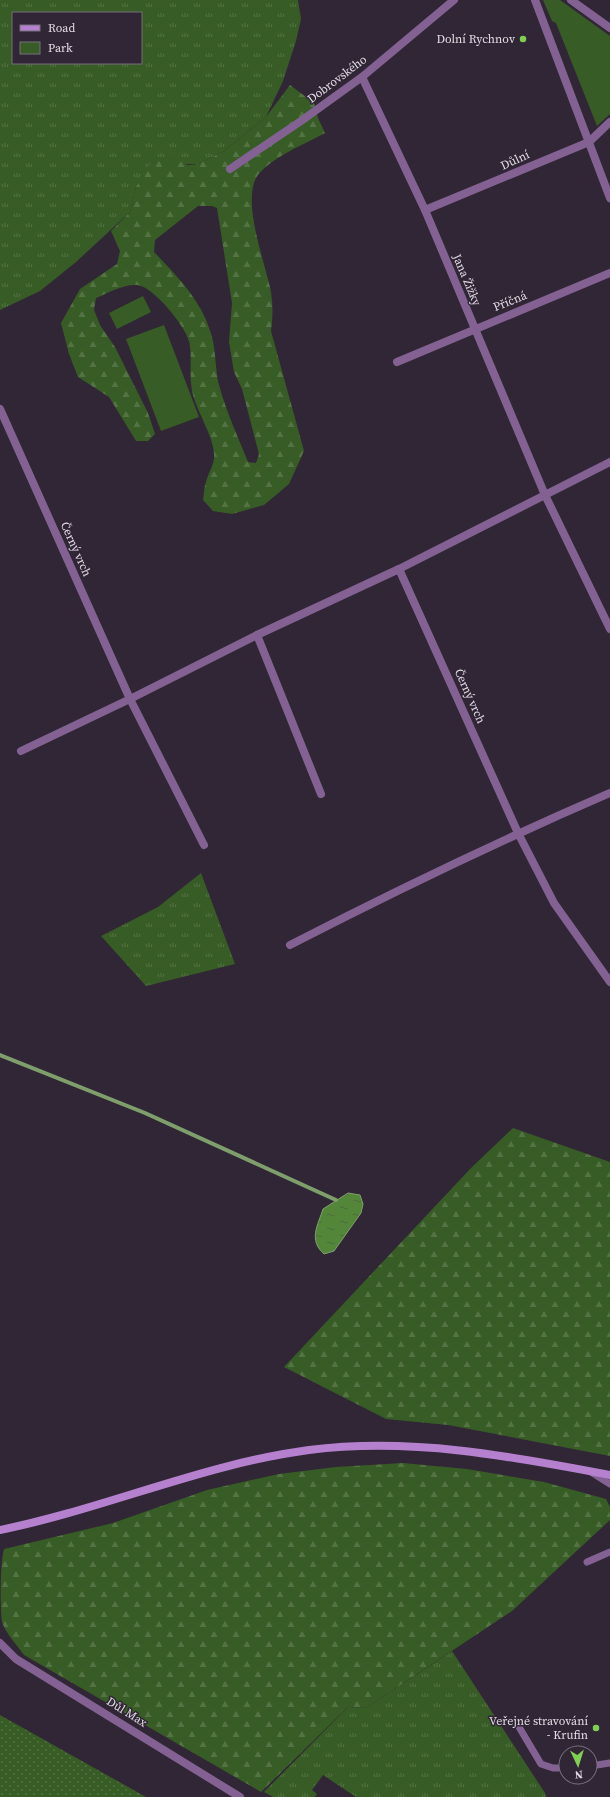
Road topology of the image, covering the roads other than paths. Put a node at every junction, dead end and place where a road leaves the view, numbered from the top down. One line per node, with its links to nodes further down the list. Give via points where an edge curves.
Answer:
1 (454, 0): 5 (street, Dobrovského)
2 (535, 0): 7 (street)
3 (571, 0): 4 (street)
4 (610, 28)
5 (362, 77): 8 (street, Dobrovského); 10 (street, Jana Žižky)
6 (610, 122): 7 (street, Důlní)
7 (589, 142): 9 (street); 10 (street, Důlní)
8 (230, 169)
9 (610, 198)
10 (425, 210): 12 (street, Jana Žižky)
11 (610, 273): 12 (street, Příčná)
12 (474, 329): 13 (street, Příčná); 16 (street, Jana Žižky)
13 (397, 362)
14 (0, 409): 20 (street, Černý vrch)
15 (610, 462): 16 (street)
16 (545, 495): 17 (street); 18 (street)
17 (399, 569): 19 (street); 24 (street, Černý vrch)
18 (610, 629)
19 (257, 635): 20 (street); 23 (street)
20 (130, 699): 21 (street); 25 (street, Černý vrch)
21 (21, 751)
22 (610, 793): 24 (street)
23 (321, 794)
24 (518, 833): 26 (street, via 402,887); 27 (street, Černý vrch, via 554,903)
25 (204, 845)
26 (290, 945)
27 (610, 982)
28 (591, 1472): 29 (main road); 30 (lane); 31 (main road, via 489,1453 444,1448 357,1446 309,1450 213,1470 52,1518)
29 (610, 1475)
30 (610, 1484)
31 (0, 1530)
32 (610, 1552): 33 (lane)
33 (587, 1562)
34 (1, 1645): 39 (street, Důl Max, via 16,1659)
35 (519, 1727): 38 (lane, via 541,1764)
36 (610, 1764): 37 (lane)
37 (598, 1765)
38 (558, 1768)
39 (240, 1797)

